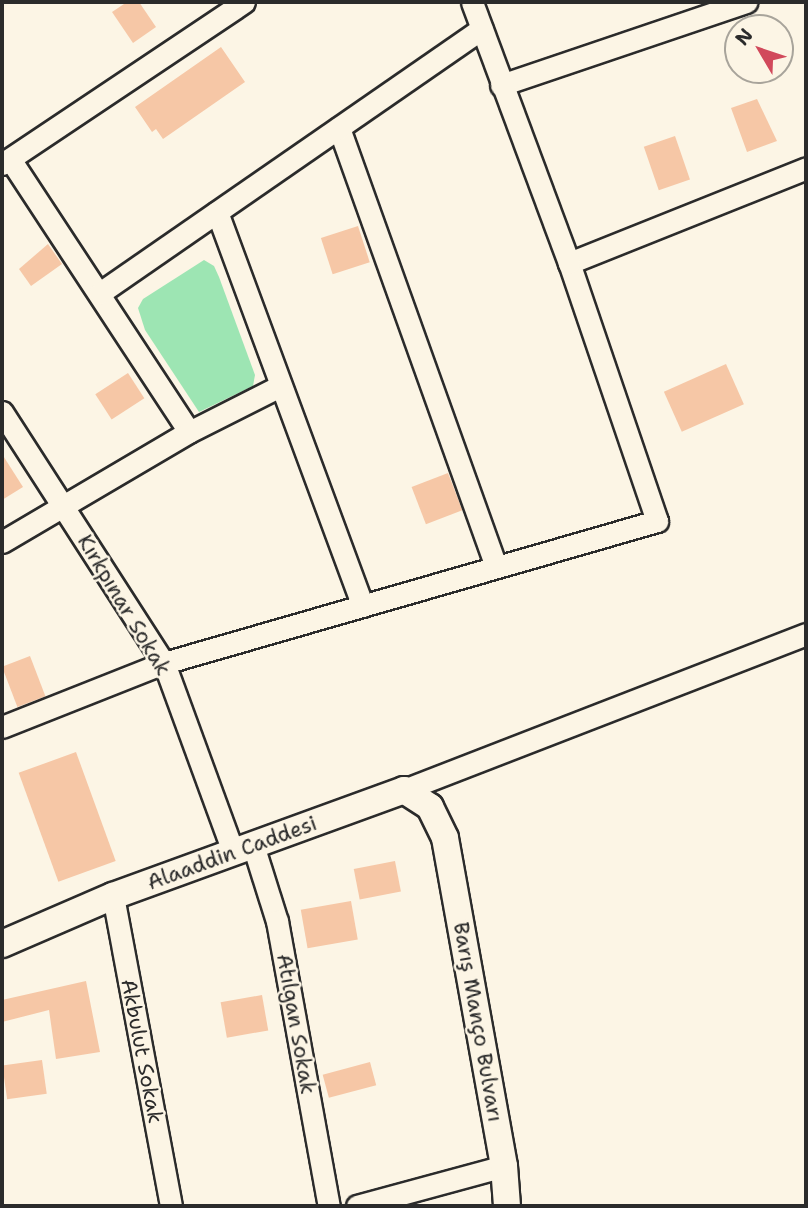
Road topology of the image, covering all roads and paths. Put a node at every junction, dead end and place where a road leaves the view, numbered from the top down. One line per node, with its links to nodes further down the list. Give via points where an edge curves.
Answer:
1 (244, 2): 7 (street)
2 (472, 2): 4 (street)
3 (746, 2): 5 (street)
4 (481, 29): 5 (street); 6 (street)
5 (501, 85): 10 (street)
6 (339, 128): 9 (street); 17 (street)
7 (6, 161): 11 (street)
8 (806, 168): 10 (street)
9 (217, 212): 11 (street); 12 (street)
10 (569, 262): 17 (street, via 657,521)
11 (100, 293): 14 (street)
12 (278, 387): 14 (street); 18 (street)
13 (2, 412): 15 (street, Kırkpınar Sokak)
14 (189, 432): 15 (street)
15 (64, 507): 16 (street); 20 (street, Kırkpınar Sokak)
16 (2, 542)
17 (496, 568): 18 (street)
18 (363, 606): 20 (street)
19 (806, 634): 22 (street)
20 (164, 663): 21 (street); 23 (street, Kırkpınar Sokak)
21 (2, 727)
22 (404, 790): 23 (street, Alaaddin Caddesi); 26 (street, Barış Manço Bulvarı, via 430,807 445,838)
23 (243, 848): 24 (street, Alaaddin Caddesi); 28 (street, Atılgan Sokak, via 277,921)
24 (113, 896): 25 (street, Alaaddin Caddesi); 27 (street, Akbulut Sokak)
25 (2, 944)
26 (504, 1166): 29 (street); 30 (street, Barış Manço Bulvarı)
27 (171, 1206)
28 (329, 1206)
29 (357, 1206)
30 (507, 1206)

